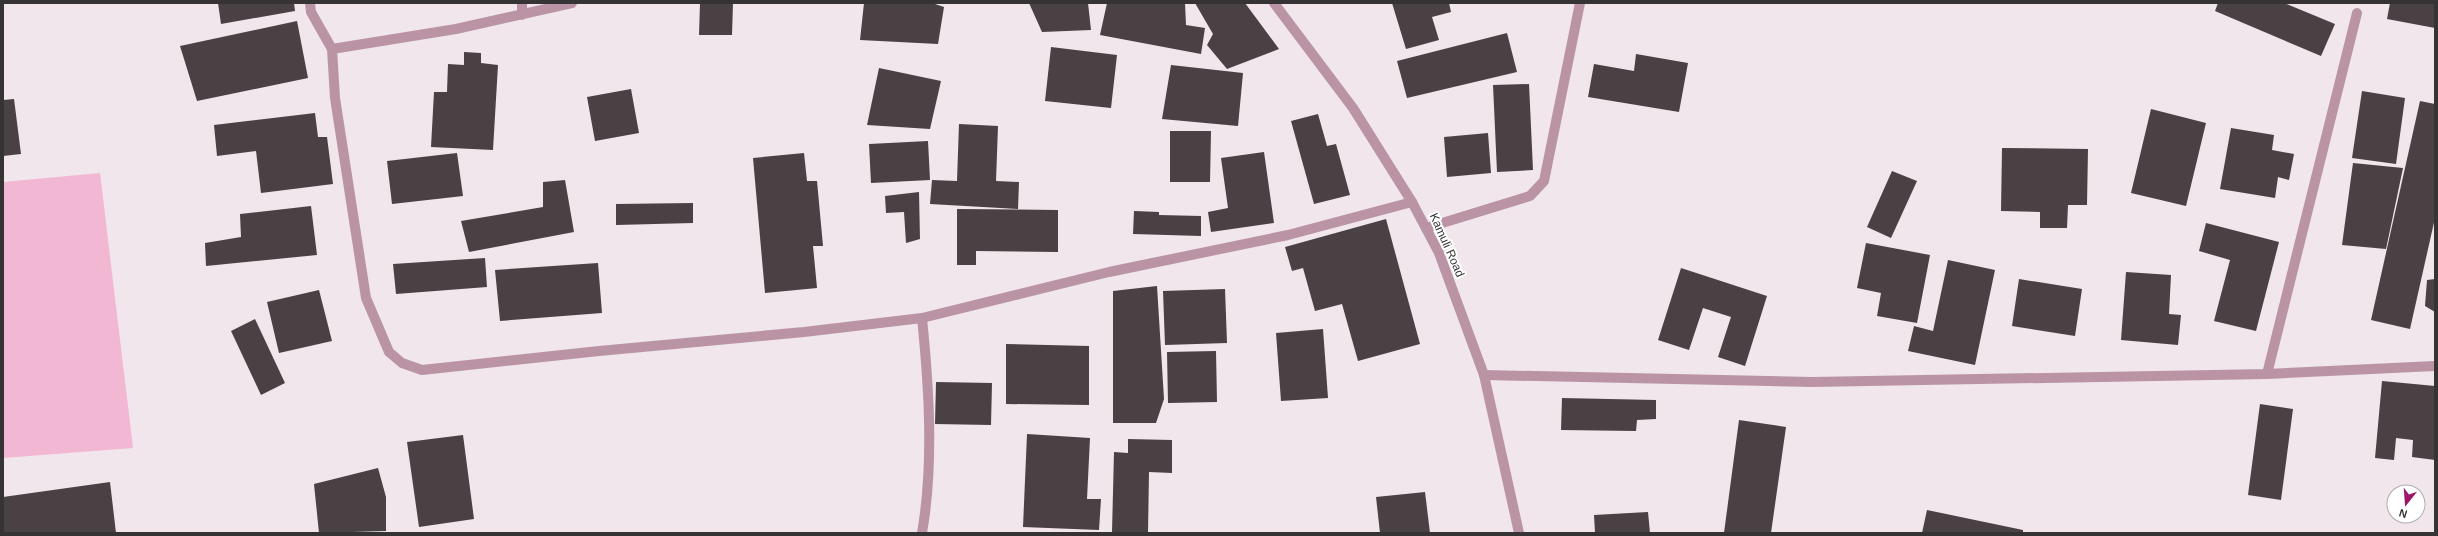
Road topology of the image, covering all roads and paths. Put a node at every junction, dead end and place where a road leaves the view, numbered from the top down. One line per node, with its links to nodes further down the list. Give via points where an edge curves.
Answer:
1 (310, 3): 8 (street, via 311,12)
2 (522, 3): 7 (street)
3 (572, 3): 7 (street)
4 (1274, 3): 9 (street, Kamuli Road, via 1353,108)
5 (1580, 3): 10 (street, via 1544,181 1530,196)
6 (2357, 13): 13 (street)
7 (522, 15): 8 (street, via 456,29)
8 (332, 49): 11 (street, via 335,98 366,298 388,352 402,363 422,370)
9 (1412, 202): 10 (street, Kamuli Road); 11 (street, via 1288,235 1109,272)
10 (1426, 228): 14 (street, Kamuli Road, via 1439,253)
11 (922, 318): 15 (street, via 927,369 928,444)
12 (2435, 366): 13 (street)
13 (2267, 374): 14 (street, via 1812,382)
14 (1484, 375): 16 (street, Kamuli Road)
15 (922, 533)
16 (1520, 533)

